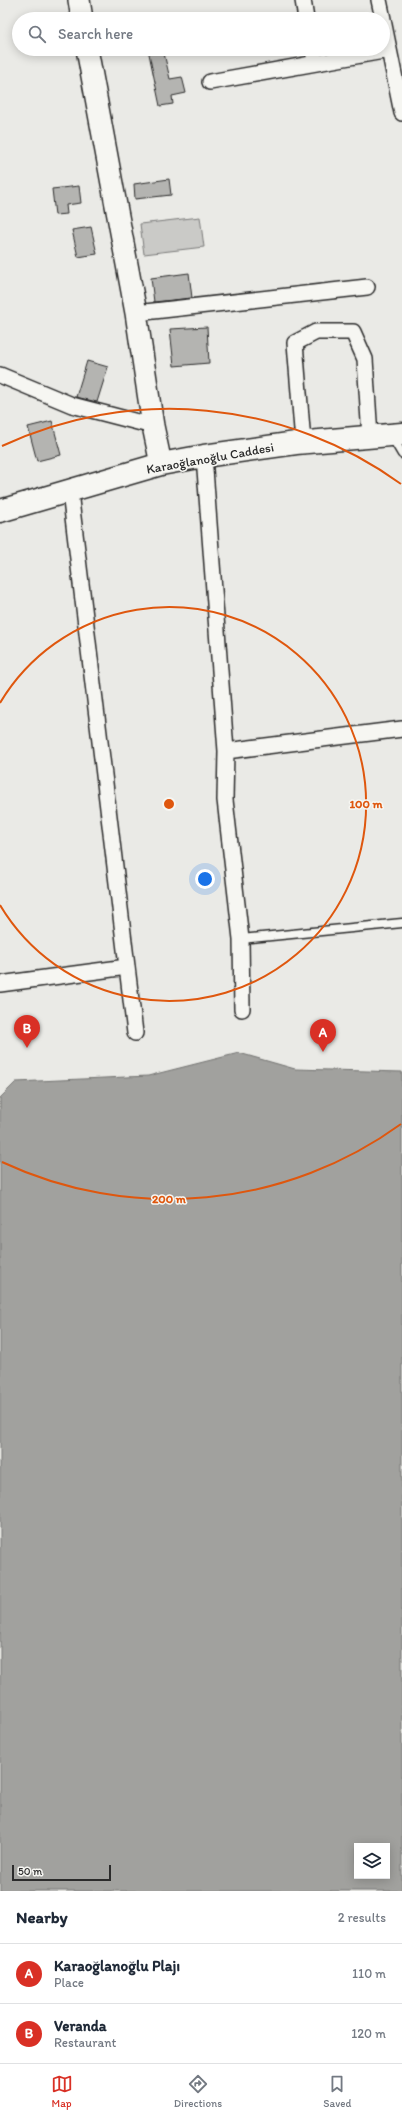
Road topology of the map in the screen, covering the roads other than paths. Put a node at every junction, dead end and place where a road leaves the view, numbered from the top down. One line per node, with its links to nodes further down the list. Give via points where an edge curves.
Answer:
1 (79, 0): 4 (street)
2 (303, 0): 5 (street)
3 (379, 0): 6 (street)
4 (81, 12)
5 (305, 12)
6 (382, 12)
7 (390, 55): 11 (street)
8 (88, 56): 13 (street)
9 (314, 56): 10 (street)
10 (210, 82)
11 (402, 113)
12 (367, 287): 13 (street)
13 (136, 313): 15 (street)
14 (0, 375): 15 (street, via 72,405)
15 (153, 426): 20 (street)
16 (388, 435): 17 (main road, Karaoğlanoğlu Caddesi); 17 (street, via 365,359 353,332 316,332 295,343); 18 (lane)
17 (303, 442): 19 (main road, Karaoğlanoğlu Caddesi)
18 (402, 454)
19 (204, 456): 20 (main road, Karaoğlanoğlu Caddesi); 24 (street)
20 (161, 464): 21 (main road, Karaoğlanoğlu Caddesi)
21 (70, 492): 22 (main road, Karaoğlanoğlu Caddesi); 27 (street)
22 (0, 511)
23 (402, 729): 24 (street)
24 (226, 751): 26 (street, via 225,800)
25 (402, 924): 26 (lane)
26 (241, 939): 29 (street)
27 (127, 967): 28 (street); 30 (street)
28 (0, 984)
29 (242, 1009)
30 (135, 1033)

